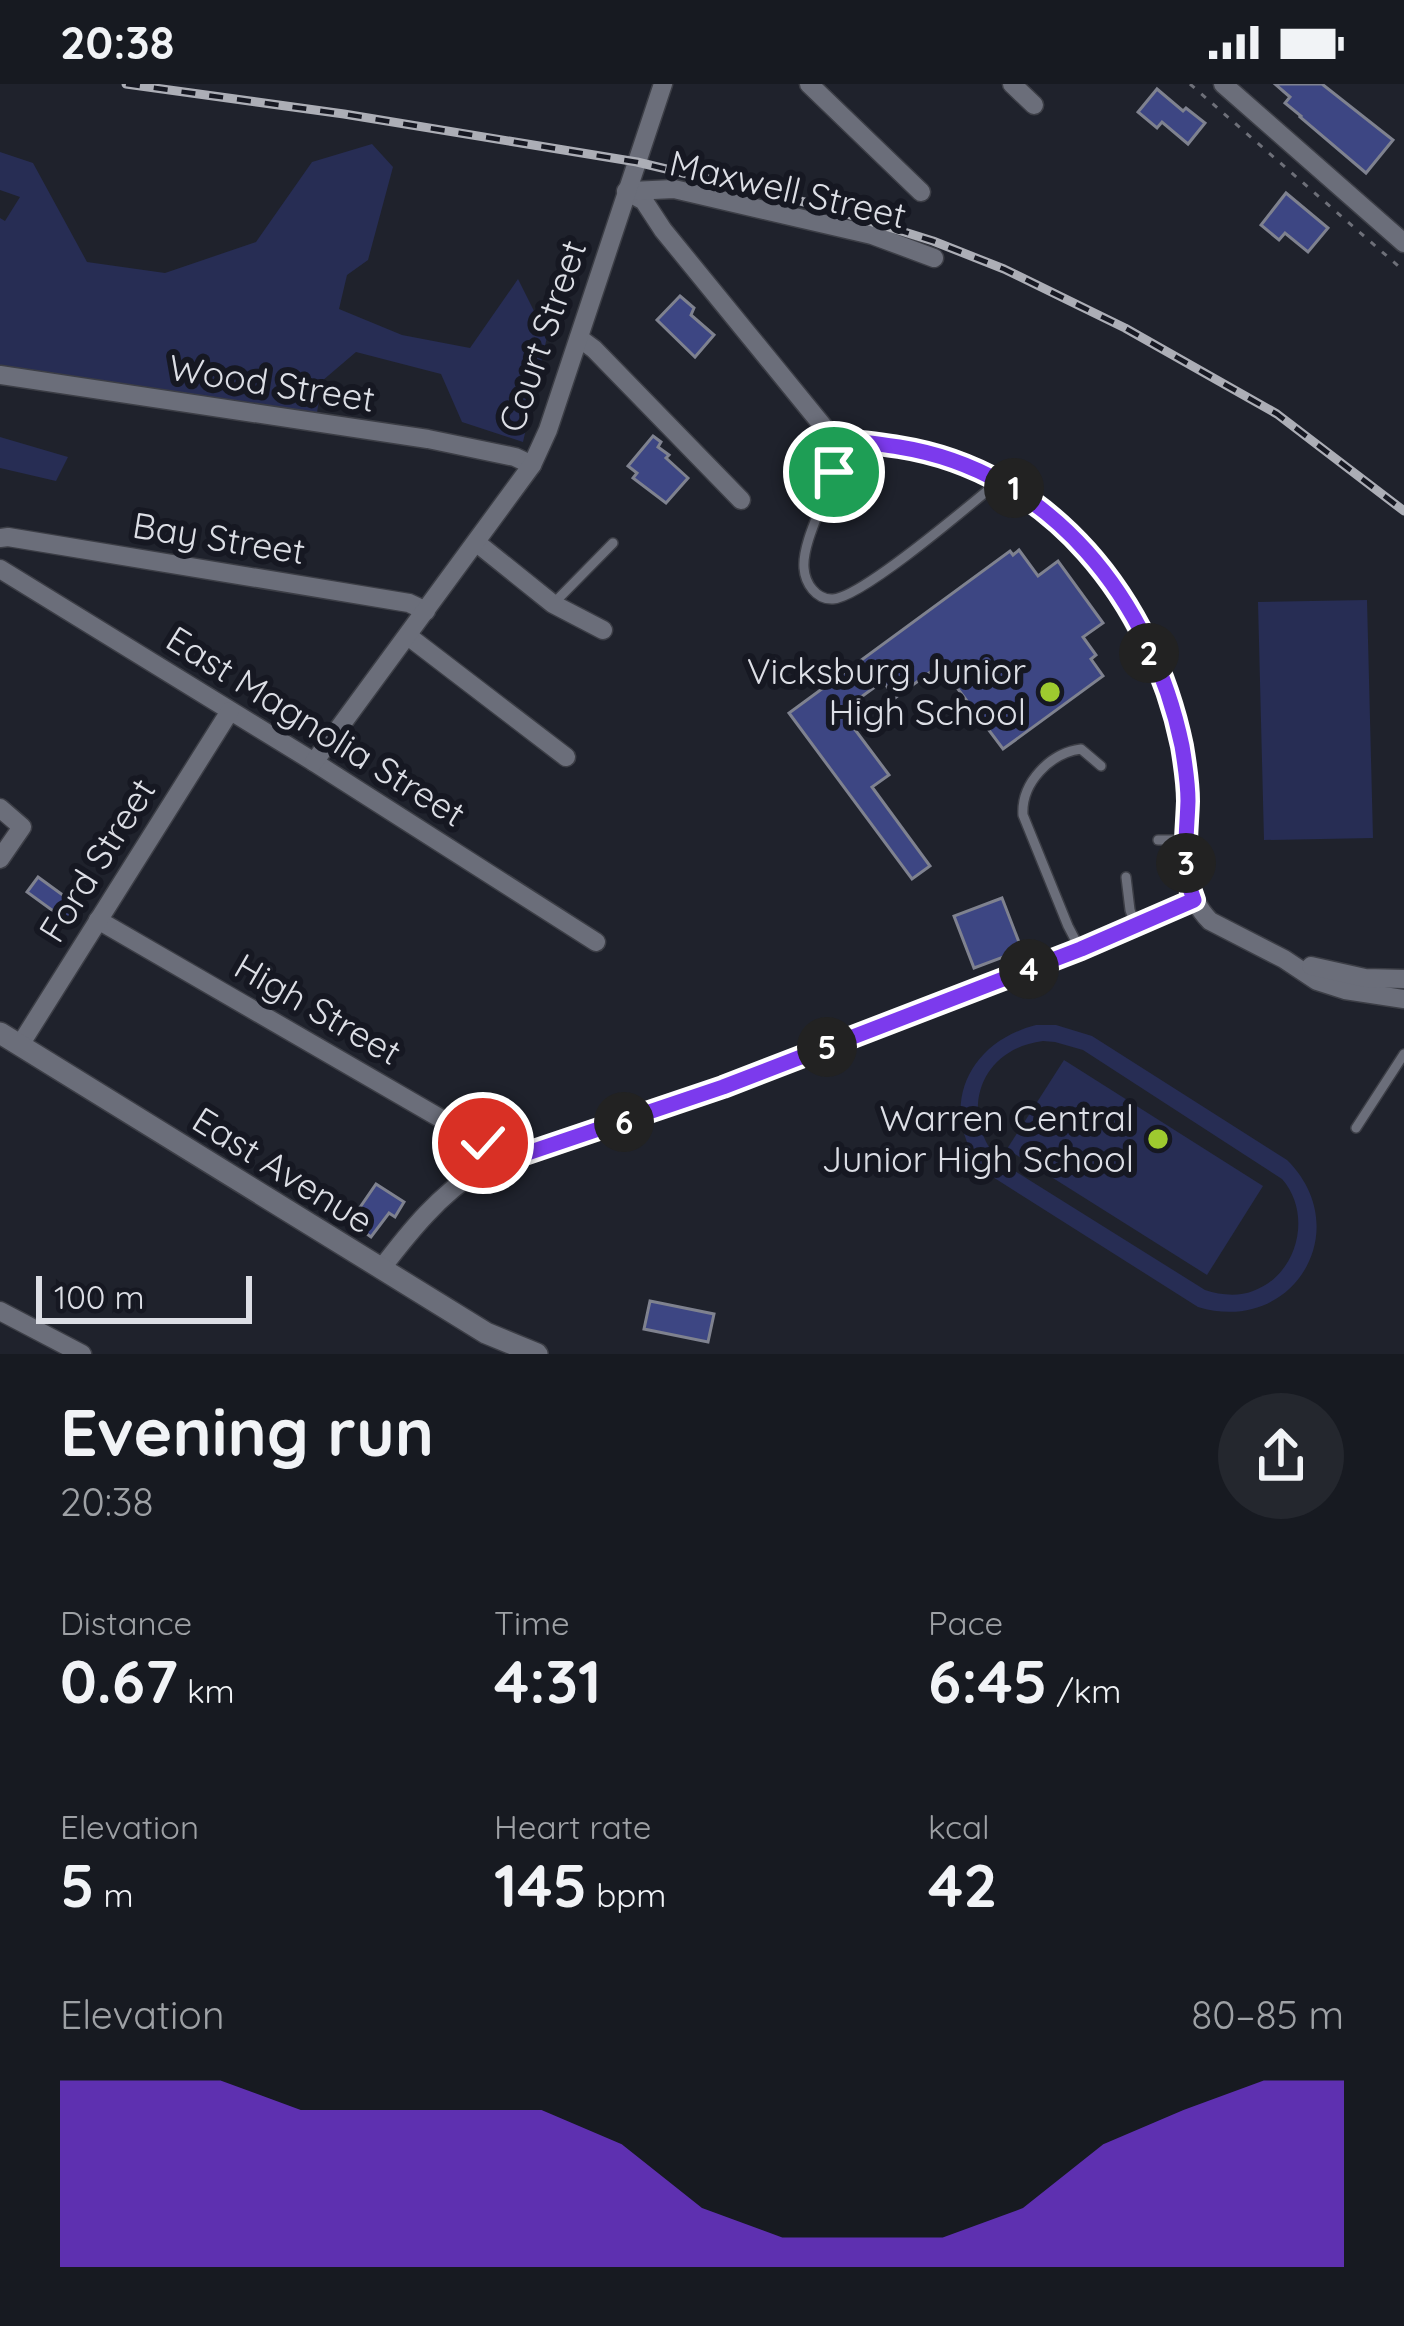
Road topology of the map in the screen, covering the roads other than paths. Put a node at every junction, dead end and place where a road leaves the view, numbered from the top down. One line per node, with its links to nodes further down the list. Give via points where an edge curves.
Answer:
1 (663, 84): 6 (street, Court Street)
2 (809, 84): 7 (street)
3 (1012, 84): 5 (street)
4 (1223, 84): 8 (street)
5 (1034, 104)
6 (626, 191): 9 (street, Maxwell Street, via 674,189 872,235); 10 (street, Court Street); 12 (street, via 644,201)
7 (921, 192)
8 (1404, 243)
9 (934, 259)
10 (579, 338): 13 (street, Court Street); 15 (street)
11 (0, 375): 13 (street, Wood Street, via 428,440)
12 (836, 442): 14 (street, via 915,450); 14 (lane, via 804,567 823,598 851,594)
13 (532, 465): 17 (street, Court Street)
14 (1001, 480): 30 (street, via 1068,530 1141,632 1183,752)
15 (741, 500)
16 (0, 538): 21 (street, Bay Street)
17 (477, 543): 20 (street); 21 (street, Court Street)
18 (613, 543): 20 (lane)
19 (0, 568): 24 (street, East Magnolia Street)
20 (553, 604): 22 (street)
21 (426, 611): 23 (street, Court Street)
22 (602, 630)
23 (408, 636): 25 (street); 26 (street, Court Street)
24 (230, 711): 26 (street, East Magnolia Street); 34 (street, Ford Street)
25 (566, 757)
26 (314, 762): 36 (street, East Magnolia Street)
27 (1100, 766): 37 (lane, via 1081,749 1063,754 1030,783 1023,802)
28 (0, 808): 31 (street, via 22,827)
29 (1158, 840): 30 (lane)
30 (1186, 840): 33 (street)
31 (0, 859)
32 (1126, 877): 35 (lane)
33 (1194, 900): 35 (street); 38 (street, via 1210,921)
34 (98, 920): 42 (street, Ford Street); 45 (street, High Street, via 483,1143)
35 (1136, 926): 37 (street)
36 (596, 942)
37 (1081, 949): 45 (street, via 723,1087)
38 (1284, 959): 39 (street, via 1348,976); 40 (street, via 1317,981)
39 (1404, 979)
40 (1404, 999)
41 (0, 1033): 42 (street, East Avenue)
42 (20, 1045): 46 (street, East Avenue)
43 (1404, 1054): 44 (lane)
44 (1356, 1129)
45 (498, 1163): 46 (street, via 459,1182)
46 (381, 1269): 49 (street, East Avenue)
47 (0, 1311): 48 (street)
48 (82, 1354)
49 (537, 1354)

